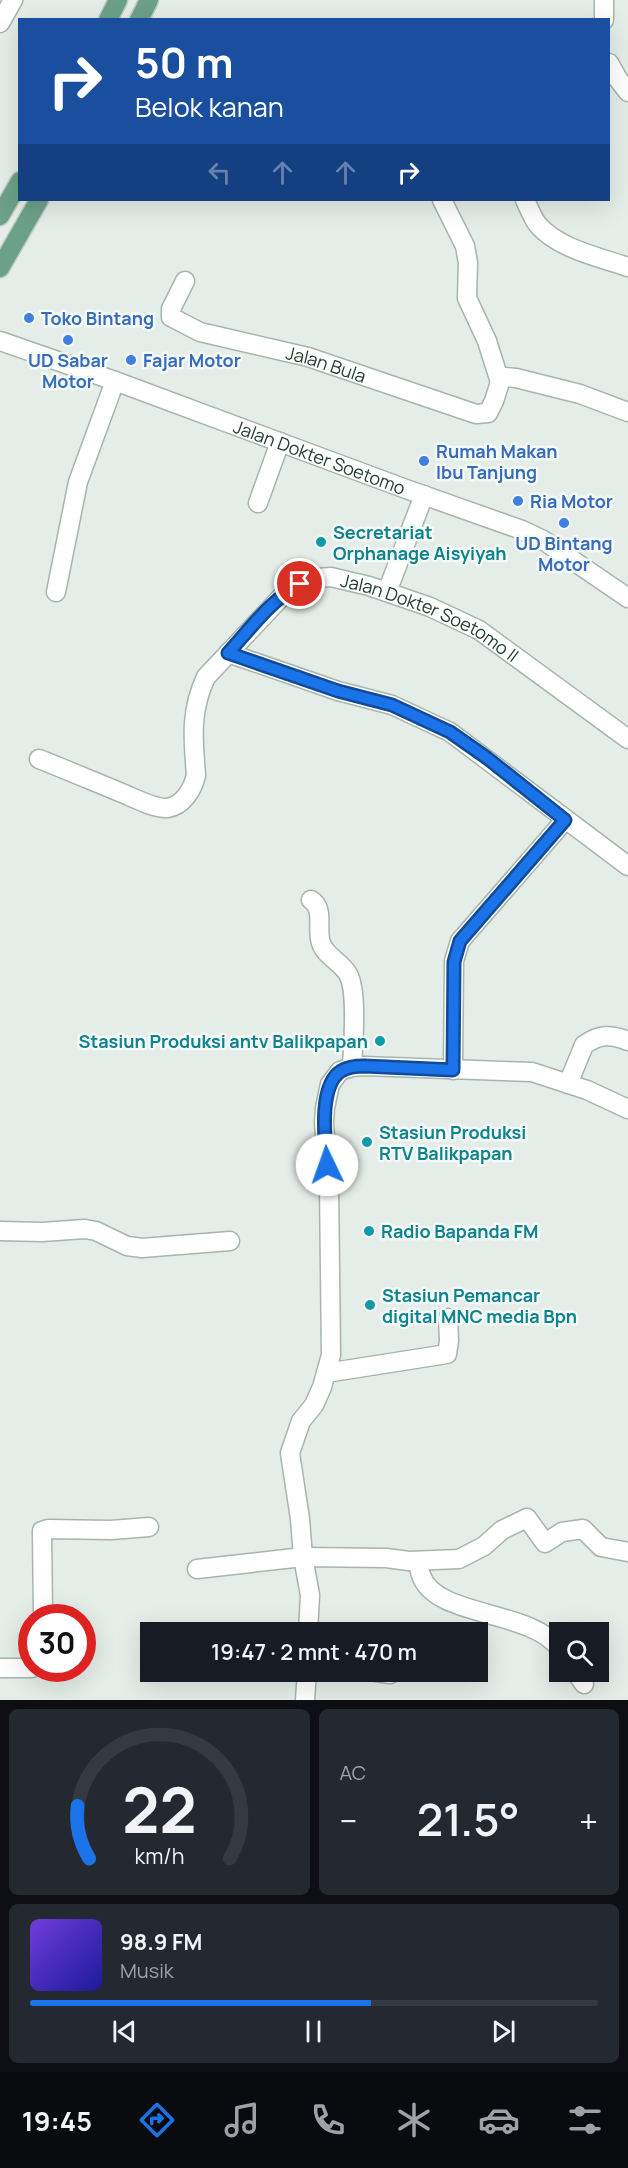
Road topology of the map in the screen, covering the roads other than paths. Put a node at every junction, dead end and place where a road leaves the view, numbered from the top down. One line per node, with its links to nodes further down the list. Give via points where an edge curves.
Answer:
1 (13, 0): 8 (street)
2 (118, 0): 5 (main road)
3 (149, 0): 6 (main road)
4 (604, 0): 7 (street)
5 (109, 18)
6 (140, 18)
7 (604, 18)
8 (0, 23)
9 (610, 65): 10 (street)
10 (628, 92)
11 (18, 184): 15 (main road)
12 (38, 201): 17 (main road)
13 (442, 201): 21 (street, via 465,246 467,298)
14 (526, 201): 16 (street, via 537,224 554,238)
15 (0, 216)
16 (628, 267)
17 (0, 268)
18 (185, 281): 21 (street, Jalan Bula, via 171,317 200,332 308,357 476,414 488,413)
19 (0, 341): 20 (street, Jalan Dokter Soetomo)
20 (115, 381): 23 (street, Jalan Dokter Soetomo); 26 (street, via 78,482)
21 (500, 382): 22 (street, via 505,377 516,378 580,394)
22 (628, 412)
23 (280, 442): 24 (street, Jalan Dokter Soetomo); 25 (street)
24 (424, 495): 27 (street); 28 (street, Jalan Dokter Soetomo, via 543,540)
25 (258, 503)
26 (56, 592)
27 (387, 592): 29 (street, Jalan Dokter Soetomo II, via 331,577 300,584 272,605); 30 (street, Jalan Dokter Soetomo II, via 479,630)
28 (628, 598)
29 (228, 653): 31 (street, Jalan Dokter Soetomo II, via 206,677 200,690 193,718 196,775 189,793 178,804 166,808 145,802); 32 (street, via 392,705 450,732)
30 (628, 739)
31 (39, 759)
32 (565, 820): 33 (street); 37 (street, via 460,941 454,962)
33 (628, 866)
34 (311, 900): 36 (street, via 319,909 321,945 348,974 351,983)
35 (628, 1041): 38 (street, via 607,1035 584,1045)
36 (352, 1067): 37 (street); 43 (street, via 340,1071 330,1084 325,1108 332,1308 332,1355)
37 (453, 1070): 38 (street, via 532,1072)
38 (568, 1084): 39 (street)
39 (628, 1109)
40 (0, 1231): 41 (street, via 85,1229 142,1248)
41 (230, 1241)
42 (448, 1318): 43 (street, via 447,1354)
43 (327, 1373): 46 (street, via 314,1405 298,1428 290,1453)
44 (149, 1527): 49 (street, via 42,1532)
45 (628, 1552): 47 (street, via 601,1547 583,1529 562,1532 545,1543 527,1518 459,1559)
46 (303, 1557): 47 (street); 48 (street); 50 (street, via 310,1595)
47 (418, 1562): 51 (street, via 421,1577 430,1590 451,1602 508,1619)
48 (197, 1569)
49 (44, 1604)
50 (309, 1622)
51 (549, 1639)
52 (0, 1668): 53 (street)
53 (18, 1668)
54 (306, 1682): 55 (street)
55 (305, 1700)

